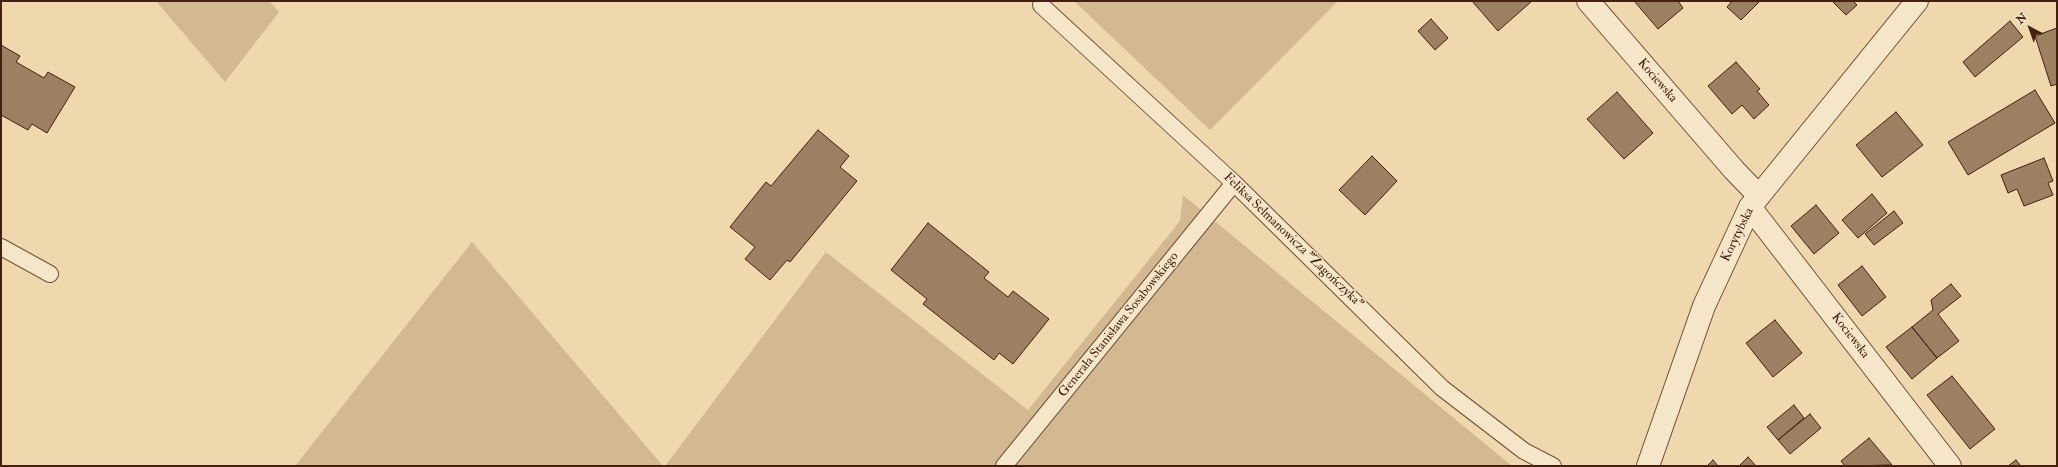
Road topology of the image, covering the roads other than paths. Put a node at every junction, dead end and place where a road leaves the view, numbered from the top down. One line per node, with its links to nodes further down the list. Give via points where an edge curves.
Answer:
1 (1588, 1): 5 (street, Kociewska, via 1734,170)
2 (1917, 1): 5 (street, Korytybska)
3 (1042, 5): 4 (lane, Feliksa Selmanowicza "Zagończyka")
4 (1234, 183): 8 (lane, Generała Stanisława Sosabowskiego); 9 (lane, Feliksa Selmanowicza "Zagończyka", via 1442,388 1524,451)
5 (1755, 201): 10 (street, Korytybska, via 1704,306); 11 (street, Kociewska)
6 (1, 247): 7 (lane)
7 (50, 274)
8 (1004, 466)
9 (1553, 466)
10 (1648, 466)
11 (1950, 466)

